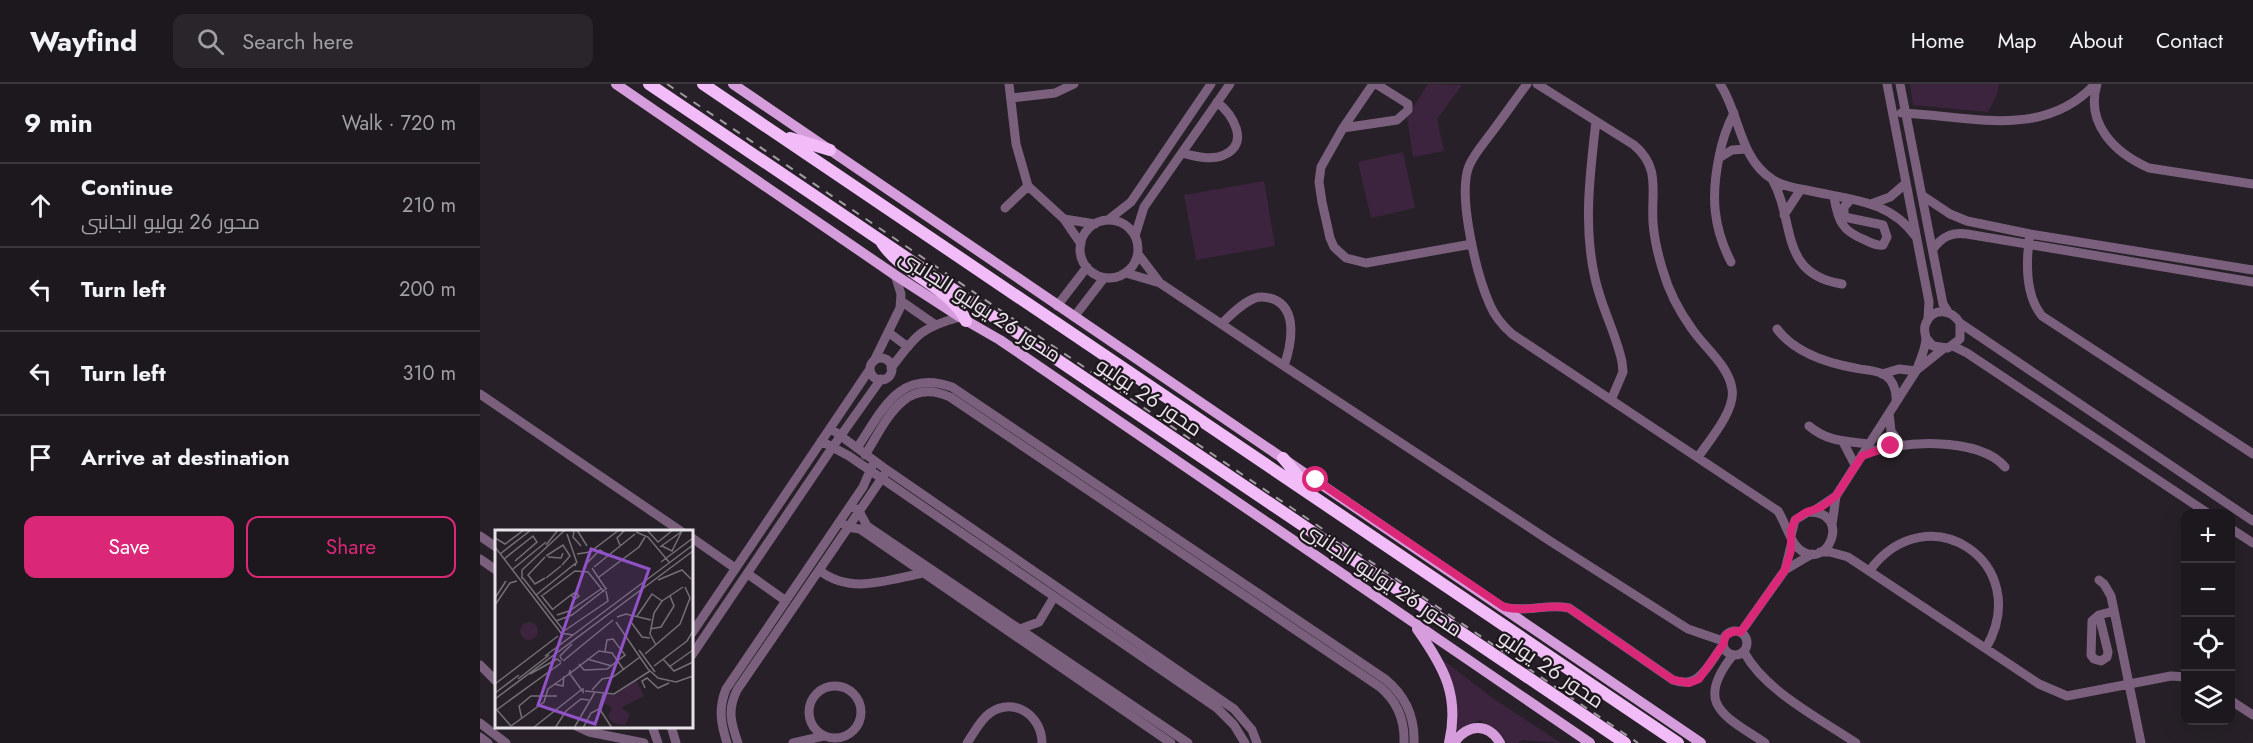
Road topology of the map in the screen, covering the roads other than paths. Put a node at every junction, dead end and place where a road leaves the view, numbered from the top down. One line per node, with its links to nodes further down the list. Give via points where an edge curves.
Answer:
1 (616, 84): 58 (main road, محور 26 يوليو الجانبى)
2 (649, 84): 47 (highway, محور 26 يوليو)
3 (703, 84): 25 (highway, محور 26 يوليو)
4 (733, 84): 27 (main road, محور 26 يوليو الجانبى)
5 (1009, 84): 16 (street)
6 (1074, 84): 16 (street, via 1055,93)
7 (1211, 84): 43 (street, via 1131,202)
8 (1230, 84): 17 (street)
9 (1375, 84): 24 (street); 24 (street, via 1408,104 1408,110 1397,120)
10 (1527, 84): 50 (street, via 1468,167 1465,198)
11 (1538, 84): 23 (street)
12 (1720, 84): 20 (street)
13 (1887, 84): 21 (street)
14 (1900, 84): 22 (street)
15 (2096, 84): 18 (street); 19 (street)
16 (1011, 98): 33 (street, via 1016,144)
17 (1218, 102): 28 (street); 28 (street, via 1236,126 1235,145 1216,157)
18 (2074, 102): 19 (street); 22 (street, via 2042,116 2006,122)
19 (2094, 110): 32 (street, via 2109,142 2133,161 2149,168)
20 (1734, 113): 26 (street); 29 (street)
21 (1893, 113): 22 (street); 31 (street)
22 (1906, 114): 36 (street)
23 (1596, 121): 84 (street, via 1588,195 1589,239 1597,287 1623,372); 104 (street, via 1646,157 1654,178 1654,228 1663,274 1678,308 1730,380 1730,408)
24 (1343, 128): 50 (street, via 1324,159 1319,182 1330,238 1340,252 1353,261 1366,263)
25 (778, 135): 27 (highway); 112 (highway, محور 26 يوليو)
26 (1746, 149): 29 (street, via 1732,150); 30 (street)
27 (830, 150): 64 (main road, محور 26 يوليو الجانبى)
28 (1182, 153): 46 (street, via 1144,207)
29 (1719, 158): 54 (street, via 1713,205 1719,237)
30 (1772, 179): 34 (street); 40 (street)
31 (1905, 184): 38 (street, via 1890,197); 48 (street)
32 (2253, 184)
33 (1028, 186): 39 (street); 42 (street)
34 (1802, 189): 35 (street); 40 (street)
35 (1834, 196): 37 (street); 41 (street)
36 (1923, 196): 45 (street, via 1964,220); 52 (street)
37 (1850, 200): 38 (street); 41 (street)
38 (1871, 204): 48 (street, via 1897,216)
39 (1005, 208)
40 (1784, 214): 62 (street, via 1790,242 1803,266 1825,282)
41 (1842, 218): 41 (street, via 1851,235 1878,246 1887,242 1881,223)
42 (1064, 219): 44 (street); 49 (street)
43 (1108, 220): 44 (street); 46 (street, via 1128,227)
44 (1095, 224): 49 (street)
45 (2030, 234): 51 (street); 56 (street)
46 (1135, 236): 53 (street)
47 (878, 237): 68 (highway, via 893,258 955,303); 187 (highway, محور 26 يوليو)
48 (1916, 237): 67 (street, via 1929,302)
49 (1081, 244): 55 (street)
50 (1472, 244): 84 (street, via 1489,305 1503,326)
51 (2028, 245): 52 (street, via 1957,233 1939,241); 60 (street); 100 (street, via 2031,291 2042,316)
52 (1933, 249): 65 (street, via 1943,304)
53 (1138, 255): 57 (street); 61 (street)
54 (1731, 262)
55 (1087, 267): 59 (street); 64 (street)
56 (2253, 270)
57 (1126, 273): 59 (street); 61 (street)
58 (895, 274): 63 (street); 68 (main road, محور 26 يوليو الجانبى)
59 (1104, 278): 66 (street)
60 (2253, 282)
61 (1160, 283): 71 (street)
62 (1842, 284)
63 (901, 301): 70 (street); 73 (street)
64 (1057, 306): 66 (main road, محور 26 يوليو الجانبى)
65 (1948, 312): 67 (street, via 1937,312); 69 (street)
66 (1074, 317): 103 (main road, محور 26 يوليو الجانبى)
67 (1928, 318): 74 (street)
68 (963, 319): 70 (street); 144 (main road, محور 26 يوليو الجانبى, via 1000,340)
69 (1960, 323): 76 (street, via 1961,334); 87 (street)
70 (934, 324): 75 (street)
71 (1221, 324): 78 (street); 78 (street, via 1255,298 1266,297 1280,303 1291,324)
72 (1777, 329): 81 (street, via 1810,354)
73 (888, 332): 75 (street); 77 (street)
74 (1926, 338): 76 (street, via 1933,346); 80 (street)
75 (908, 347): 79 (street)
76 (1948, 348): 80 (street); 94 (street, via 1967,353)
77 (872, 365): 79 (street, via 883,358); 82 (street, via 875,378); 89 (street)
78 (1284, 366): 148 (street, via 1688,629)
79 (891, 368): 82 (street)
80 (1916, 371): 81 (street, via 1899,369); 85 (street)
81 (1882, 374): 85 (street, via 1894,386)
82 (881, 380): 91 (street)
83 (482, 399): 119 (street)
84 (1611, 400): 104 (street)
85 (1896, 402): 86 (street)
86 (1889, 413): 95 (street); 96 (street, via 1891,431)
87 (2111, 423): 90 (street); 94 (street)
88 (1809, 426): 93 (street, via 1825,437)
89 (830, 428): 91 (street); 92 (street)
90 (2123, 432): 99 (street); 117 (street)
91 (842, 437): 97 (street); 98 (street)
92 (821, 441): 97 (street); 130 (street)
93 (1843, 442): 95 (street); 106 (street)
94 (2101, 442): 99 (street)
95 (1869, 444): 102 (street)
96 (1901, 445): 102 (street); 107 (street, via 1979,451 1992,455)
97 (832, 447): 109 (street); 135 (street)
98 (857, 448): 101 (street); 158 (street, via 897,392 924,382 952,387)
99 (2112, 449): 114 (street)
100 (2253, 454)
101 (866, 455): 105 (street); 158 (street, via 904,399 922,392 950,397)
102 (1862, 456): 106 (street)
103 (1283, 458): 112 (highway); 140 (main road, محور 26 يوليو الجانبى)
104 (1698, 458): 115 (street)
105 (874, 461): 108 (street); 109 (street)
106 (1856, 465): 111 (street)
107 (2005, 467)
108 (887, 470): 110 (street); 180 (street, via 1234,709 1248,724)
109 (870, 471): 110 (street); 113 (street)
110 (881, 480): 113 (street); 138 (street)
111 (1836, 496): 116 (street); 120 (street)
112 (1315, 497): 188 (highway, محور 26 يوليو)
113 (855, 508): 118 (street); 145 (street, via 867,526)
114 (2203, 509)
115 (1778, 511): 116 (street); 123 (street)
116 (1808, 512): 120 (street, via 1824,515); 123 (street, via 1795,520)
117 (2253, 521)
118 (844, 525): 132 (street); 136 (street, via 860,530); 139 (street)
119 (680, 530)
120 (1832, 530): 127 (street, via 1829,545); 128 (street)
121 (2235, 531): 125 (street)
122 (480, 536): 126 (street)
123 (1792, 538): 127 (street, via 1800,550); 133 (street)
124 (693, 539): 130 (street)
125 (2253, 543)
126 (495, 546)
127 (1816, 553): 128 (street); 133 (street)
128 (1848, 557): 134 (street)
129 (480, 560): 131 (street)
130 (735, 568): 146 (street)
131 (495, 569)
132 (819, 570): 136 (street, via 834,580 859,585); 174 (street, via 734,696 730,720)
133 (1785, 570): 147 (street)
134 (1870, 570): 150 (street); 150 (street, via 1890,548 1918,537 1948,539 1970,549 1986,564 1998,591 1998,621)
135 (748, 573): 139 (street); 152 (street)
136 (923, 573): 167 (street)
137 (2099, 580): 141 (street, via 2108,590)
138 (1054, 597): 143 (street); 179 (street, via 1217,708 1234,724)
139 (786, 601): 173 (street, via 726,689 720,716)
140 (1504, 607): 148 (street, via 1569,608 1684,683 1699,679); 189 (main road, محور 26 يوليو الجانبى)
141 (2114, 611): 142 (street); 157 (street)
142 (2099, 615)
143 (1039, 622): 145 (street); 149 (street)
144 (1414, 624): 183 (main road, via 1447,679 1453,711); 186 (main road, محور 26 يوليو الجانبى)
145 (1020, 629): 149 (street)
146 (693, 631)
147 (1741, 632): 148 (street, via 1728,633); 151 (street, via 1747,642)
148 (1723, 643): 153 (street, via 1726,652)
149 (1043, 645): 178 (street)
150 (1986, 648): 157 (street, via 2061,694)
151 (1744, 652): 153 (street); 191 (street, via 1769,684)
152 (693, 654)
153 (1733, 655): 190 (street, via 1715,686 1716,705 1726,717)
154 (480, 665): 156 (street)
155 (2181, 677): 157 (street)
156 (495, 680)
157 (2129, 685): 192 (street)
158 (1391, 690): 181 (street, via 1403,721); 182 (street, via 1401,694 1410,713)
159 (2235, 703): 160 (street)
160 (2253, 715)
161 (480, 723): 169 (street)
162 (581, 728): 170 (street)
163 (653, 728): 171 (street)
164 (672, 728): 172 (street)
165 (824, 736): 165 (street, via 842,738 860,722 858,698 843,687 825,687 812,699 809,718 814,729); 175 (street)
166 (480, 737): 168 (street)
167 (1168, 742)
168 (488, 743)
169 (506, 743)
170 (644, 743)
171 (658, 743)
172 (676, 743)
173 (727, 743)
174 (738, 743)
175 (793, 743)
176 (967, 743): 177 (street, via 986,716 1010,707 1033,717 1042,733)
177 (1042, 743)
178 (1188, 743)
179 (1245, 743)
180 (1257, 743)
181 (1404, 743)
182 (1414, 743)
183 (1449, 743)
184 (1454, 743): 185 (main road, via 1467,729 1480,727 1491,731)
185 (1500, 743)
186 (1590, 743)
187 (1625, 743)
188 (1678, 743)
189 (1701, 743)
190 (1765, 743)
191 (1856, 743)
192 (2141, 743)

